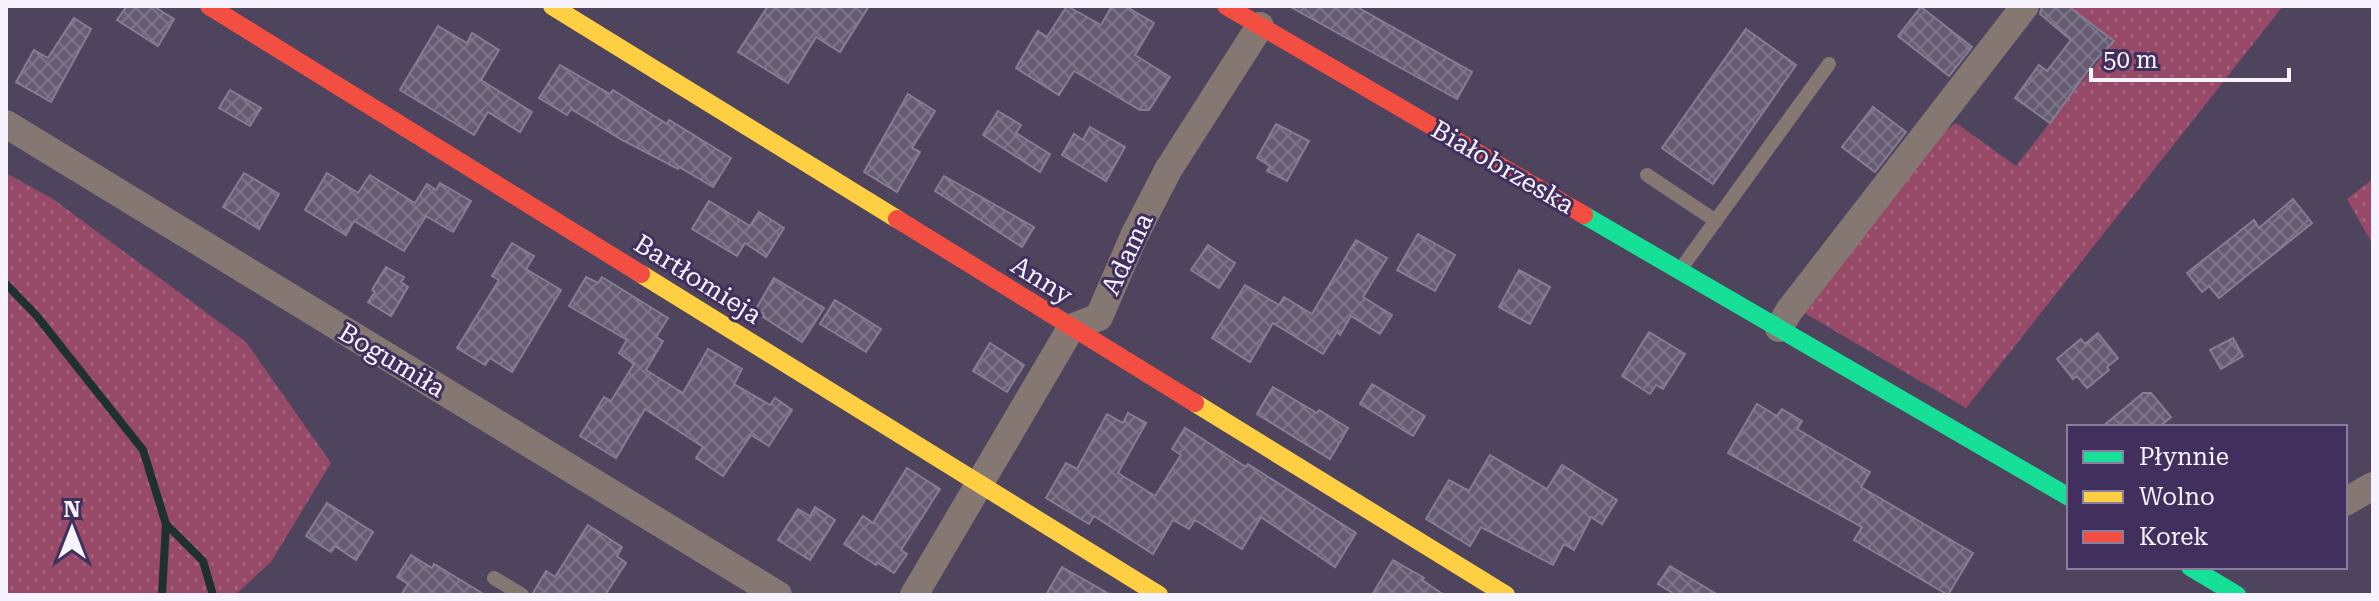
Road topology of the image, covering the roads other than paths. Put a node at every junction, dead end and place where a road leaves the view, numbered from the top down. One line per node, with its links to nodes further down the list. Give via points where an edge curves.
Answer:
1 (209, 6): 13 (street, Bartłomieja)
2 (552, 6): 11 (street, Anny)
3 (1226, 6): 5 (street, Białobrzeska)
4 (2025, 6): 12 (street)
5 (1260, 26): 10 (street, Białobrzeska); 11 (street, Adama, via 1168,170 1099,317)
6 (1829, 64): 9 (lane)
7 (6, 124): 21 (street, Bogumiła)
8 (1647, 175): 9 (lane)
9 (1716, 221): 10 (lane)
10 (1679, 270): 12 (street, Białobrzeska)
11 (1071, 328): 13 (street, Adama); 24 (street, Anny)
12 (1779, 328): 15 (street, Białobrzeska)
13 (981, 485): 22 (street, Adama); 23 (street, Bartłomieja)
14 (2373, 486): 16 (street)
15 (2067, 496)
16 (2347, 501)
17 (2195, 569): 19 (street)
18 (494, 578): 20 (lane)
19 (2228, 581)
20 (522, 595)
21 (778, 595)
22 (914, 595)
23 (1159, 595)
24 (1506, 595)

